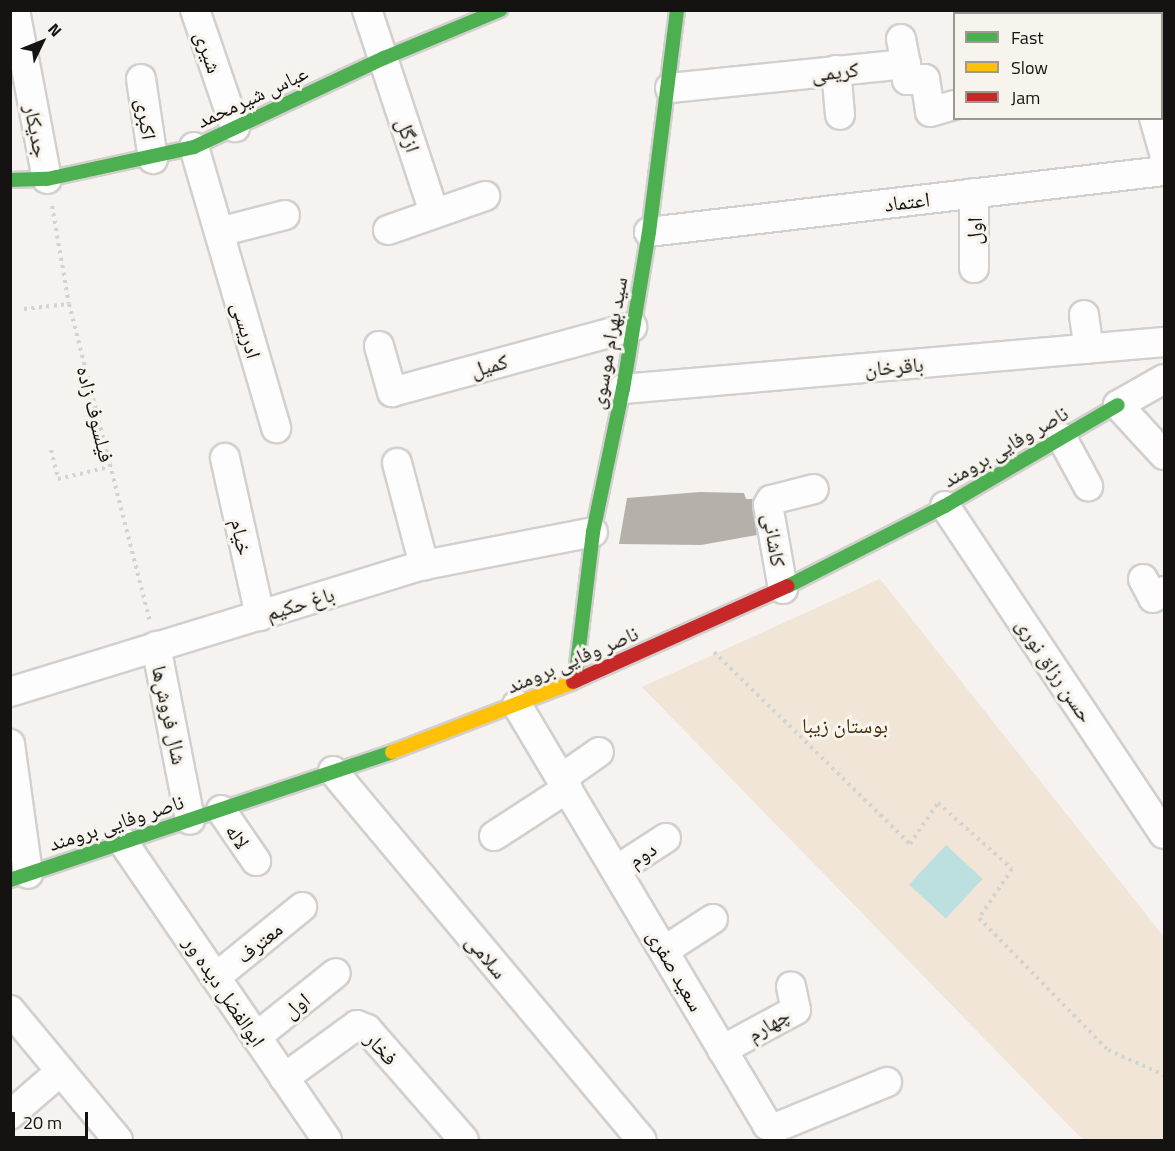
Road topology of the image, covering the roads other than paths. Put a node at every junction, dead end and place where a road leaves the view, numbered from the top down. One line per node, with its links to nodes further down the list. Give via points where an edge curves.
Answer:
1 (15, 10): 18 (street, جدیکار)
2 (195, 10): 13 (street, شیری)
3 (368, 10): 6 (street, ازگل)
4 (500, 10): 6 (street, عباس شیرمحمد)
5 (677, 10): 9 (street, سید بهرام موسوی)
6 (384, 58): 13 (street, عباس شیرمحمد); 22 (street, ازگل)
7 (836, 70): 9 (street, کریمی); 10 (street, کریمی, via 904,52 907,80 925,79 930,112); 11 (street)
8 (141, 80): 16 (street, اکبری)
9 (670, 88): 26 (street, سید بهرام موسوی)
10 (953, 105)
11 (840, 115)
12 (1155, 120): 15 (street)
13 (235, 127): 14 (street, عباس شیرمحمد)
14 (194, 147): 16 (street, عباس شیرمحمد); 25 (street, ادریسی)
15 (1164, 154)
16 (153, 159): 18 (street, عباس شیرمحمد)
17 (1164, 171): 20 (street, اعتماد)
18 (47, 179): 19 (street, عباس شیرمحمد)
19 (10, 180)
20 (974, 193): 26 (street, اعتماد); 27 (street, اول)
21 (484, 196): 22 (street)
22 (434, 212): 24 (street)
23 (285, 215): 25 (street)
24 (388, 230)
25 (219, 232): 36 (street, ادریسی)
26 (649, 232): 29 (street, سید بهرام موسوی)
27 (974, 268)
28 (1084, 315): 32 (street)
29 (632, 327): 31 (street, کمیل, via 392,392); 34 (street, سید بهرام موسوی)
30 (1164, 342): 32 (street, باقرخان)
31 (379, 346)
32 (1089, 350): 34 (street, باقرخان)
33 (1164, 378): 35 (street)
34 (623, 389): 44 (street, سید بهرام موسوی)
35 (1118, 405): 37 (street, ناصر وفایی برومند); 38 (street)
36 (276, 428)
37 (1062, 438): 41 (street); 43 (street, ناصر وفایی برومند)
38 (1164, 455)
39 (225, 458): 47 (street, خیام)
40 (397, 463): 45 (street)
41 (1088, 486)
42 (814, 489): 46 (street, کاشانی, via 771,500 768,505)
43 (945, 506): 46 (street, ناصر وفایی برومند); 58 (street, حسن رزاق نوری)
44 (593, 532): 45 (street, باغ حکیم); 49 (street, سید بهرام موسوی)
45 (424, 565): 47 (street, باغ حکیم)
46 (783, 589): 49 (street, ناصر وفایی برومند)
47 (260, 616): 48 (street, باغ حکیم)
48 (156, 646): 50 (street, باغ حکیم); 57 (street, شال فروش‌ها)
49 (575, 681): 51 (street, ناصر وفایی برومند)
50 (10, 692)
51 (517, 705): 54 (street, ناصر وفایی برومند); 55 (street, سعید صفری)
52 (10, 744): 64 (street)
53 (598, 752): 55 (street)
54 (333, 771): 56 (street, ناصر وفایی برومند); 78 (street, سلامی)
55 (565, 783): 59 (street); 63 (street, سعید صفری)
56 (221, 810): 57 (street, ناصر وفایی برومند); 62 (street, لاله)
57 (190, 820): 61 (street, ناصر وفایی برومند)
58 (1163, 829)
59 (494, 836)
60 (666, 838): 63 (street, دوم)
61 (123, 842): 64 (street, ناصر وفایی برومند); 69 (street, ابوالفضل دیده ور)
62 (256, 861)
63 (618, 869): 67 (street, سعید صفری)
64 (19, 877)
65 (302, 907): 69 (street, معترف)
66 (713, 919): 67 (street)
67 (665, 950): 73 (street, سعید صفری)
68 (336, 973): 72 (street, اول)
69 (216, 977): 72 (street, ابوالفضل دیده ور)
70 (791, 987): 73 (street, چهارم, via 796,1010)
71 (10, 1010): 74 (street)
72 (256, 1037): 75 (street, ابوالفضل دیده ور)
73 (722, 1050): 76 (street, سعید صفری, via 767,1125 776,1128)
74 (61, 1071): 77 (street); 79 (street)
75 (284, 1078): 80 (street, ابوالفضل دیده ور); 81 (street, فخار, via 357,1025 367,1029)
76 (887, 1082)
77 (10, 1115)
78 (627, 1135)
79 (118, 1140)
80 (327, 1140)
81 (464, 1140)

